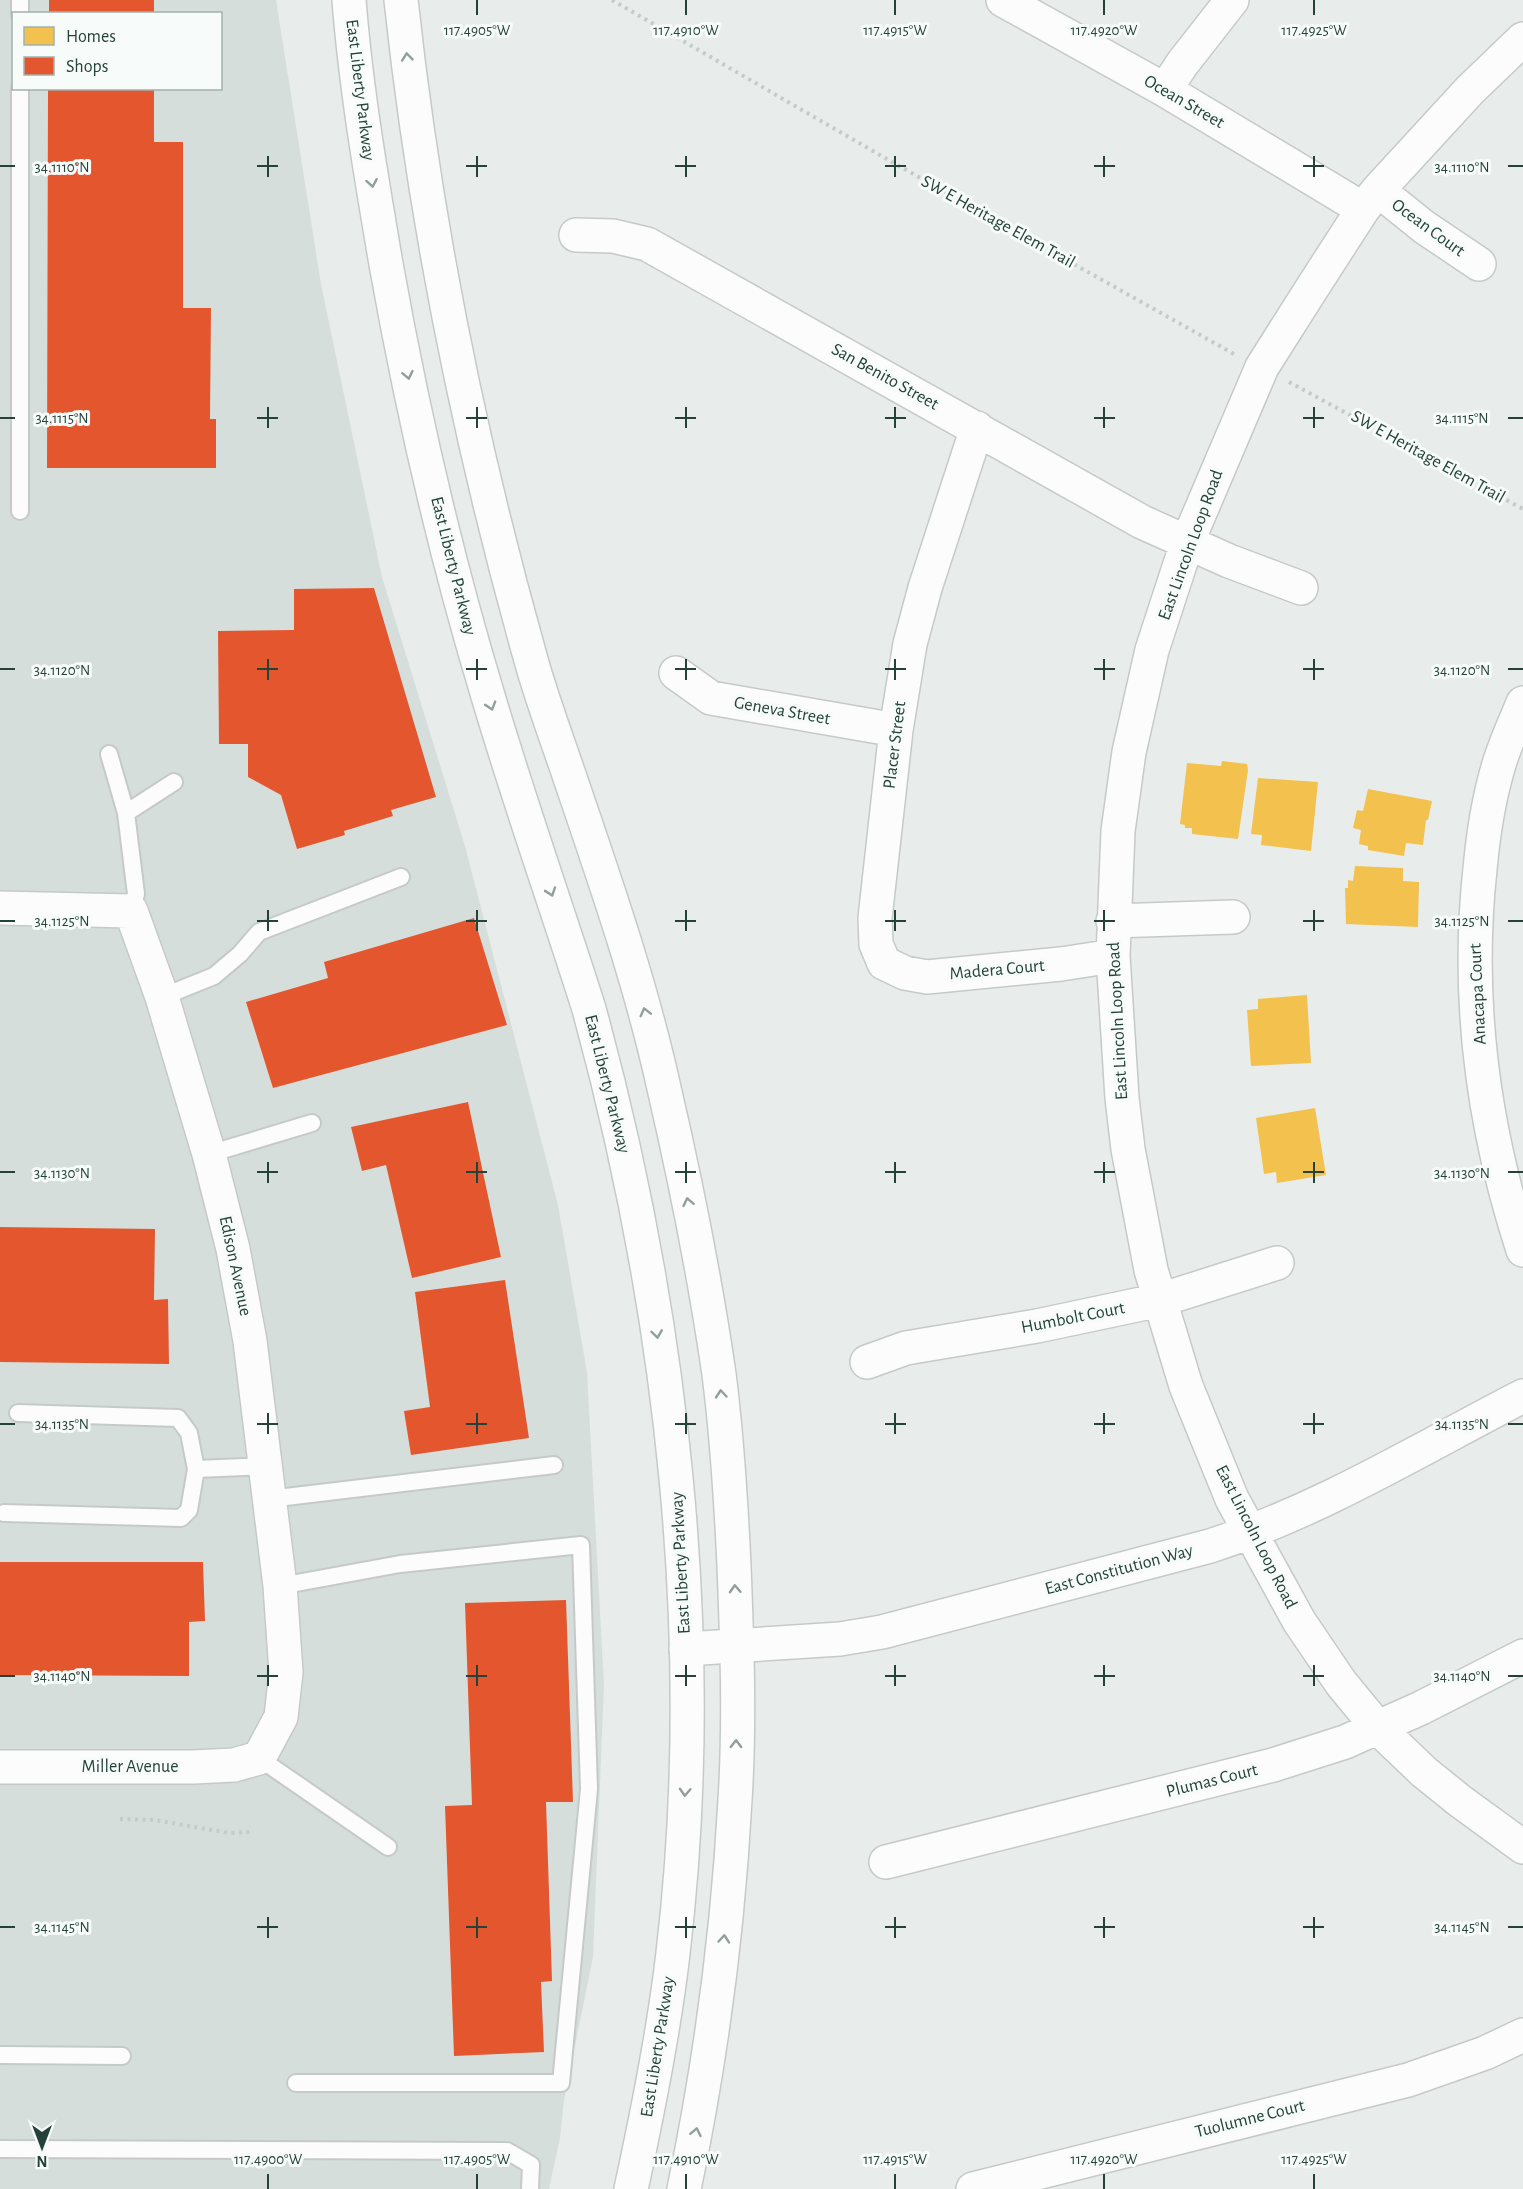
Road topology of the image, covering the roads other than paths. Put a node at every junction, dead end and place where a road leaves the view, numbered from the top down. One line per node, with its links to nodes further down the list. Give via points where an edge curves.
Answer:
1 (349, 0): 45 (street, East Liberty Parkway, one-way to 45, via 368,155 426,463 488,696 589,1010 636,1209 649,1276 679,1503)
2 (401, 0): 44 (street, one-way to 2, via 732,1514 719,1379 693,1225 643,1002 532,666 472,429 414,114)
3 (1003, 0): 7 (street, Ocean Street)
4 (1232, 0): 7 (street)
5 (1523, 39): 8 (street, East Lincoln Loop Road, via 1470,90)
6 (20, 90): 12 (lane)
7 (1165, 90): 8 (street, Ocean Street)
8 (1371, 200): 10 (street, Ocean Court, via 1424,227); 13 (street, East Lincoln Loop Road, via 1262,367)
9 (576, 235): 11 (street, San Benito Street, via 613,236 647,244)
10 (1479, 264)
11 (977, 428): 13 (street, San Benito Street, via 1142,522); 17 (street, Placer Street, via 910,644)
12 (20, 511)
13 (1187, 543): 14 (street, San Benito Street); 25 (street, East Lincoln Loop Road, via 1152,650 1130,752 1118,831)
14 (1301, 588)
15 (676, 674): 17 (street, Geneva Street, via 711,698)
16 (1523, 703): 31 (street, Anacapa Court, via 1497,770 1484,829 1474,962 1482,1068 1494,1140)
17 (896, 730): 27 (street, Placer Street, via 876,918 876,944)
18 (108, 754): 20 (lane)
19 (174, 782): 20 (lane)
20 (126, 813): 23 (lane, via 136,894)
21 (401, 877): 28 (lane, via 259,932 214,976)
22 (0, 909): 23 (street)
23 (131, 911): 28 (street, Edison Avenue)
24 (1233, 917): 25 (street)
25 (1113, 921): 26 (street, East Lincoln Loop Road)
26 (1113, 956): 27 (street, Madera Court, via 927,977 905,973); 33 (street, East Lincoln Loop Road, via 1128,1149)
27 (884, 963)
28 (162, 997): 30 (street, Edison Avenue)
29 (312, 1123): 30 (lane)
30 (209, 1154): 38 (street, Edison Avenue, via 250,1341)
31 (1523, 1250)
32 (1277, 1263): 33 (street, Humbolt Court)
33 (1160, 1300): 34 (street, Humbolt Court, via 906,1348); 42 (street, East Lincoln Loop Road, via 1186,1386)
34 (867, 1362)
35 (1523, 1396): 42 (street, East Constitution Way, via 1350,1488)
36 (18, 1413): 39 (lane, via 178,1418 189,1433)
37 (554, 1465): 40 (lane)
38 (266, 1466): 39 (lane); 40 (street, Edison Avenue)
39 (196, 1469): 41 (lane, via 189,1510 181,1518)
40 (269, 1499): 43 (street, Edison Avenue)
41 (4, 1513)
42 (1250, 1533): 44 (street, East Constitution Way, via 882,1632); 47 (street, East Lincoln Loop Road, via 1299,1621 1341,1683)
43 (280, 1587): 48 (street, Edison Avenue, via 285,1672 281,1717); 56 (lane, via 400,1564 581,1545 589,1789 561,2082)
44 (737, 1647): 45 (street, East Constitution Way); 60 (street, one-way to 44, via 711,2048 723,1946 736,1795)
45 (686, 1649): 59 (street, East Liberty Parkway, one-way to 59, via 686,1784 673,1954)
46 (1523, 1656): 47 (street, Plumas Court)
47 (1378, 1728): 51 (street, East Lincoln Loop Road, via 1424,1772); 52 (street, Plumas Court, via 1273,1765)
48 (259, 1758): 49 (street, Miller Avenue, via 234,1765 193,1767); 50 (lane)
49 (0, 1767)
50 (388, 1846)
51 (1523, 1847)
52 (886, 1862)
53 (1523, 2035): 61 (street, Tuolumne Court, via 1408,2080)
54 (0, 2055): 55 (lane)
55 (122, 2056)
56 (296, 2082)
57 (0, 2150): 58 (lane, via 507,2151 531,2165)
58 (530, 2189)
59 (631, 2189)
60 (684, 2189)
61 (973, 2189)

